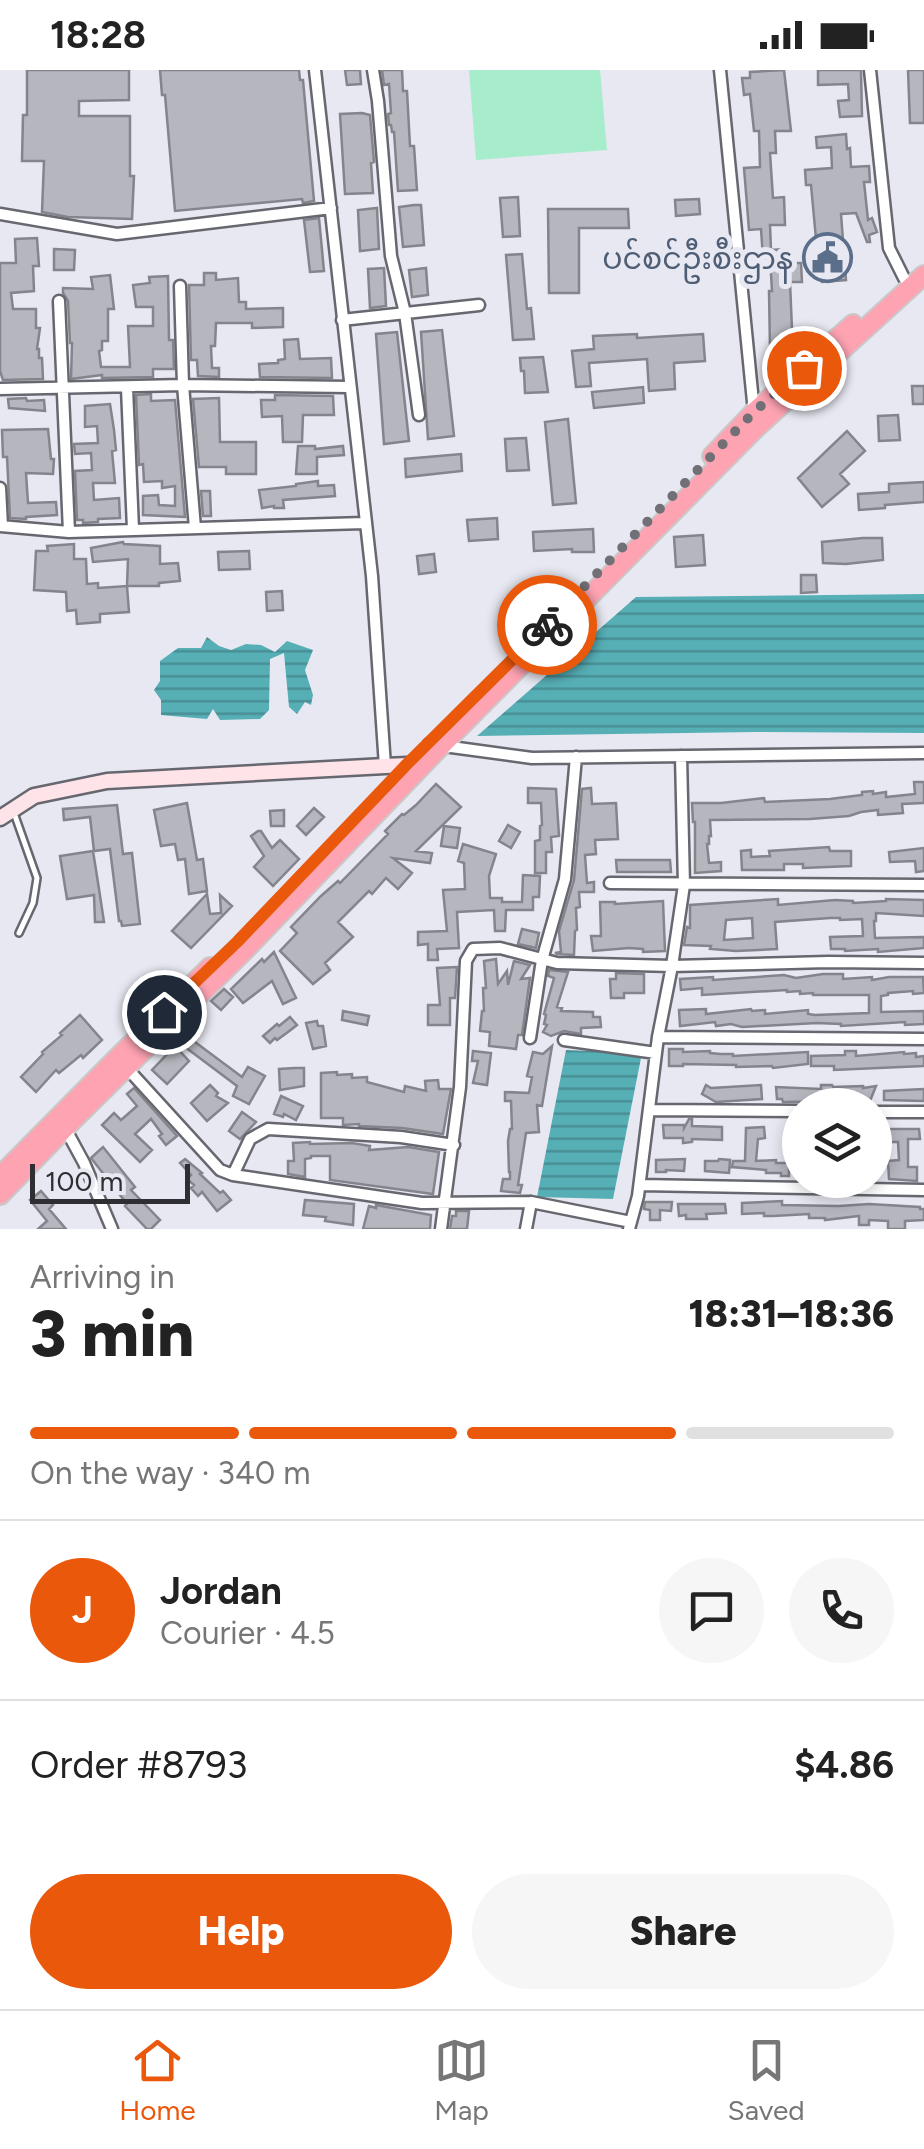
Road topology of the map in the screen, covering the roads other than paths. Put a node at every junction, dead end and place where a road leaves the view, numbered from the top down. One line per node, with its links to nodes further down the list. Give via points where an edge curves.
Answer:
1 (315, 70): 5 (street)
2 (373, 70): 12 (street, via 391,256)
3 (720, 70): 20 (street)
4 (870, 70): 8 (street, via 888,248)
5 (330, 208): 6 (street, via 117,234); 13 (street)
6 (0, 214)
7 (924, 260): 8 (highway)
8 (913, 280): 20 (highway)
9 (180, 286): 14 (street)
10 (59, 301): 16 (street)
11 (479, 305): 12 (street)
12 (405, 313): 13 (street); 19 (street)
13 (342, 320): 15 (street)
14 (184, 385): 15 (street); 17 (street); 24 (street)
15 (349, 387): 22 (street)
16 (62, 388): 17 (street); 18 (street); 26 (street)
17 (126, 388): 25 (street)
18 (0, 389)
19 (419, 415)
20 (756, 420): 27 (highway)
21 (0, 488): 23 (street)
22 (364, 523): 24 (street); 31 (street)
23 (1, 526): 26 (street)
24 (196, 528): 25 (street)
25 (133, 529): 26 (street)
26 (68, 532)
27 (435, 745): 30 (street); 32 (highway)
28 (924, 753): 29 (street)
29 (681, 756): 30 (street); 35 (street)
30 (576, 757): 38 (street, via 565,879)
31 (385, 766): 32 (street); 33 (street, via 107,781 34,796)
32 (414, 766): 46 (highway, via 245,950); 54 (highway)
33 (7, 814): 37 (lane, via 37,878)
34 (610, 882): 35 (street)
35 (684, 884): 36 (street); 40 (street)
36 (924, 884)
37 (20, 933)
38 (542, 960): 40 (street); 42 (street); 52 (street, via 500,948 473,950 466,961)
39 (924, 964): 40 (street)
40 (672, 966): 41 (street)
41 (658, 1037): 43 (street); 45 (street)
42 (530, 1038)
43 (924, 1039)
44 (564, 1040): 45 (street)
45 (656, 1052): 47 (street)
46 (126, 1067): 51 (highway); 53 (street, via 220,1170)
47 (650, 1110): 48 (street); 55 (street)
48 (782, 1111)
49 (892, 1112): 50 (street)
50 (924, 1112)
51 (65, 1128): 57 (highway); 61 (street)
52 (454, 1144): 53 (street, via 268,1130 250,1139); 59 (street)
53 (233, 1175): 59 (street)
54 (0, 1176)
55 (640, 1184): 56 (street); 60 (street)
56 (924, 1190)
57 (0, 1196)
58 (530, 1202): 59 (street); 60 (street); 63 (street)
59 (443, 1203): 62 (street)
60 (630, 1226)
61 (112, 1229)
62 (441, 1229)
63 (526, 1229)

